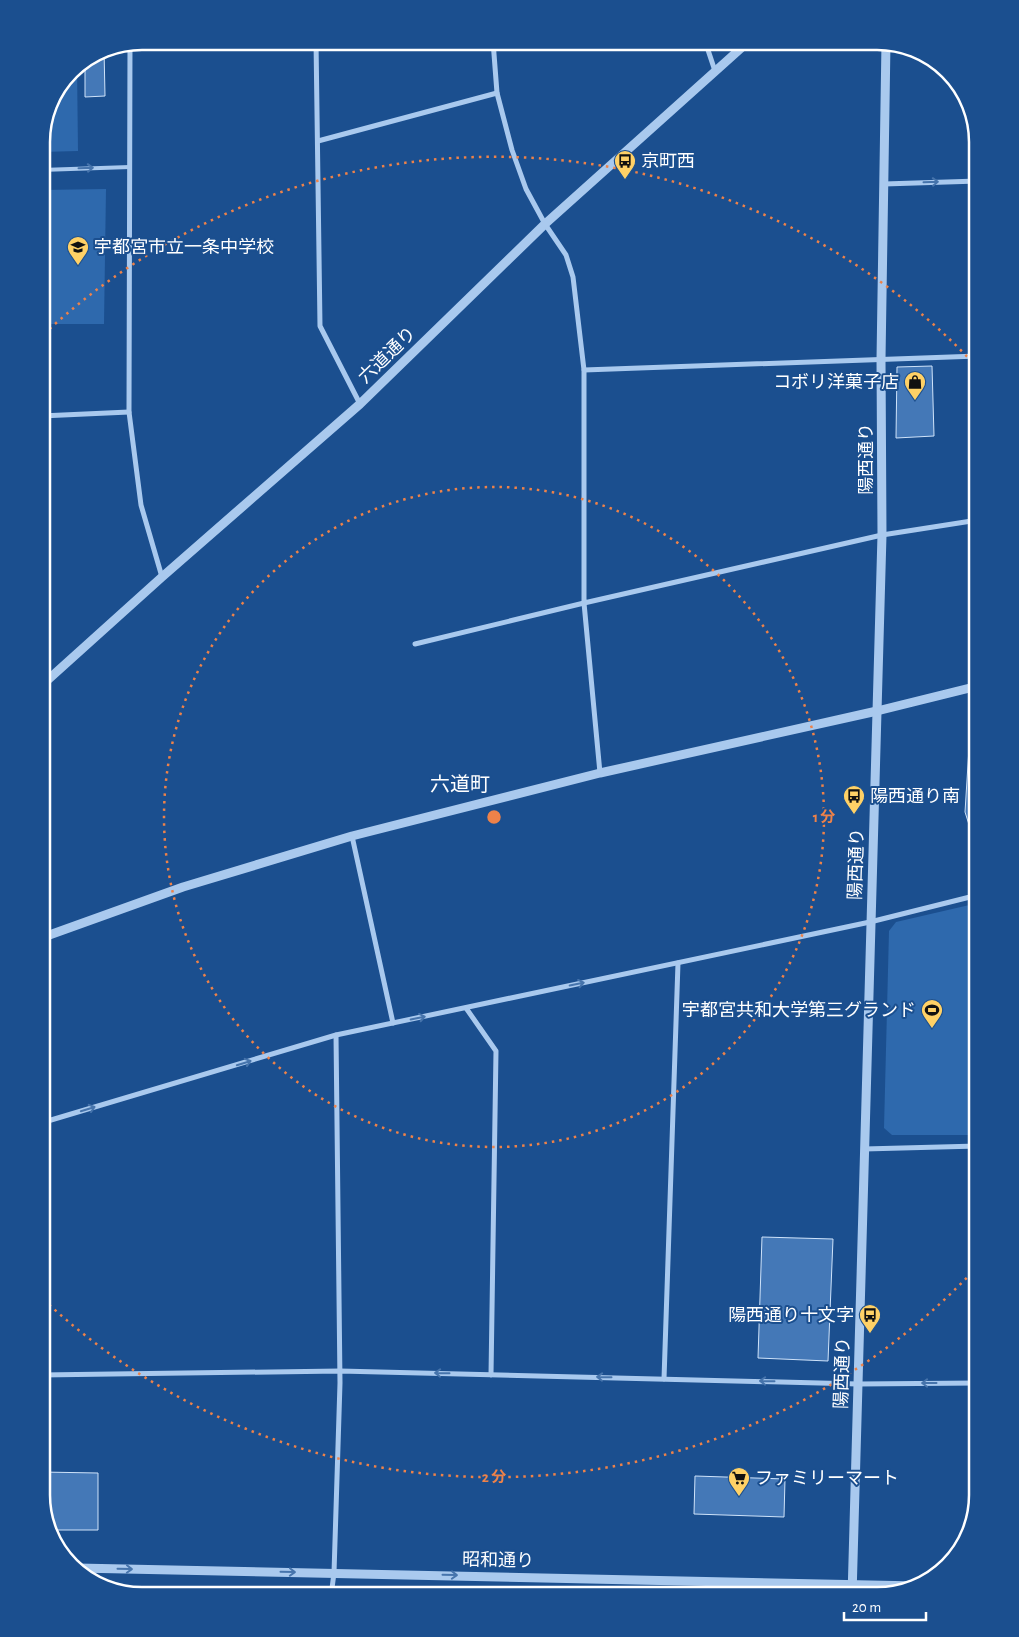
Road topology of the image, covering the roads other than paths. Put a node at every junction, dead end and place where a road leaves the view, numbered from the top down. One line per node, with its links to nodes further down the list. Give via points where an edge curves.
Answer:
1 (316, 50): 9 (street)
2 (494, 50): 8 (street)
3 (708, 50): 7 (street)
4 (739, 50): 7 (street, 六道通り)
5 (886, 50): 13 (street, 陽西通り)
6 (130, 51): 10 (street)
7 (715, 71): 14 (street, 六道通り)
8 (497, 94): 9 (street); 14 (street, via 526,189)
9 (318, 140): 18 (street, via 320,326)
10 (130, 167): 11 (lane, one-way to 10); 19 (street)
11 (50, 170)
12 (969, 181): 13 (street, one-way to 12)
13 (884, 184): 16 (street, 陽西通り)
14 (545, 224): 17 (street, via 566,255 573,277); 18 (street, 六道通り)
15 (969, 356): 16 (street)
16 (881, 359): 17 (street); 22 (street, 陽西通り)
17 (584, 370): 24 (street)
18 (360, 404): 23 (street, 六道通り)
19 (129, 412): 20 (street); 23 (street, via 141,505)
20 (50, 416)
21 (969, 521): 22 (street)
22 (882, 535): 24 (street); 28 (street, 陽西通り)
23 (162, 577): 26 (street, 六道通り)
24 (584, 603): 25 (street); 29 (street)
25 (415, 644)
26 (50, 678)
27 (969, 688): 28 (street)
28 (876, 711): 29 (street); 32 (street, 陽西通り)
29 (600, 773): 30 (street)
30 (352, 836): 33 (street, via 183,887); 36 (street)
31 (969, 897): 32 (street)
32 (870, 922): 34 (street); 40 (street, 陽西通り)
33 (50, 935)
34 (678, 963): 35 (street, one-way to 34); 44 (street)
35 (466, 1008): 36 (street, one-way to 35); 42 (street, via 496,1051)
36 (392, 1023): 37 (street)
37 (336, 1035): 38 (street, one-way to 37); 41 (street)
38 (50, 1120)
39 (969, 1146): 40 (street)
40 (864, 1149): 46 (street, 陽西通り)
41 (340, 1371): 42 (street, one-way to 41); 43 (street); 48 (street)
42 (491, 1374): 44 (street, one-way to 42)
43 (50, 1375)
44 (664, 1379): 46 (street, one-way to 44)
45 (969, 1383): 46 (street, one-way to 46)
46 (858, 1384): 49 (street, 陽西通り)
47 (86, 1568): 48 (street, 昭和通り, one-way to 48)
48 (334, 1573): 49 (street, 昭和通り, one-way to 49); 51 (street)
49 (852, 1585): 50 (street, 昭和通り)
50 (891, 1586)
51 (332, 1587)

